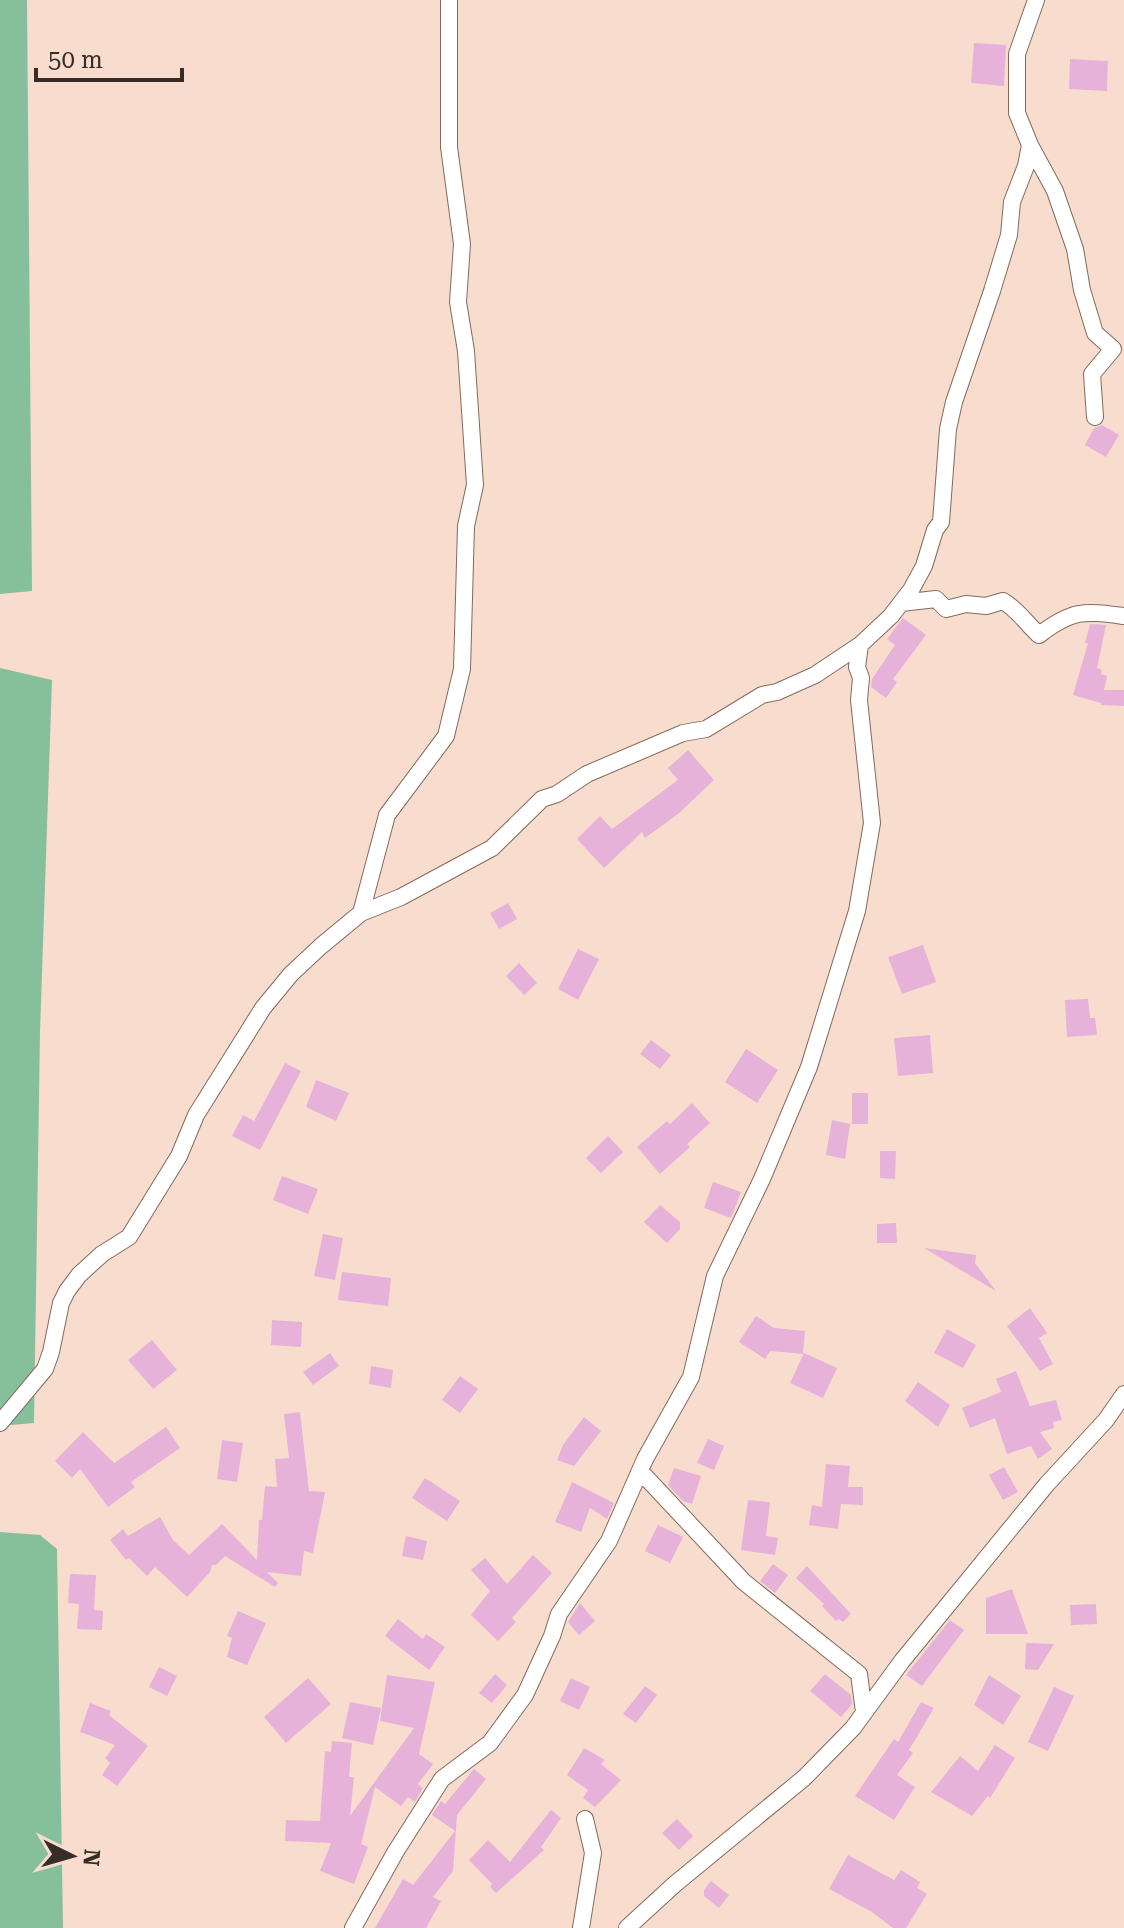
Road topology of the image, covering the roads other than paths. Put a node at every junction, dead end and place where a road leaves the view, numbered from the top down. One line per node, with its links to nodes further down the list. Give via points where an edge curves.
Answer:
1 (449, 0): 8 (street, via 449,147 462,244 458,302 475,485 466,526 463,660 446,736 387,815)
2 (1036, 0): 3 (street, via 1017,54 1017,113)
3 (1030, 145): 4 (street, via 1070,234 1095,333 1113,349 1092,374); 5 (street, via 1012,202 1005,249 954,402 941,522 924,566)
4 (1095, 417)
5 (901, 603): 6 (street, via 936,599 946,609 1003,601 1039,635 1083,611); 7 (street)
6 (1124, 616)
7 (860, 645): 8 (street, via 815,675 762,695 706,729 683,733 587,774 542,799 492,848); 11 (street, via 859,700 872,823 857,911 809,1067 715,1276 691,1377)
8 (361, 913): 10 (street, via 291,974 263,1008 129,1237 102,1254 67,1291 45,1369)
9 (1124, 1394): 12 (street)
10 (0, 1423)
11 (640, 1471): 12 (street, via 744,1582 859,1674); 14 (street, via 609,1541 559,1614 525,1695 490,1743 442,1779)
12 (864, 1712): 16 (street, via 804,1778)
13 (585, 1819): 15 (street, via 593,1853)
14 (353, 1928)
15 (581, 1928)
16 (627, 1928)

